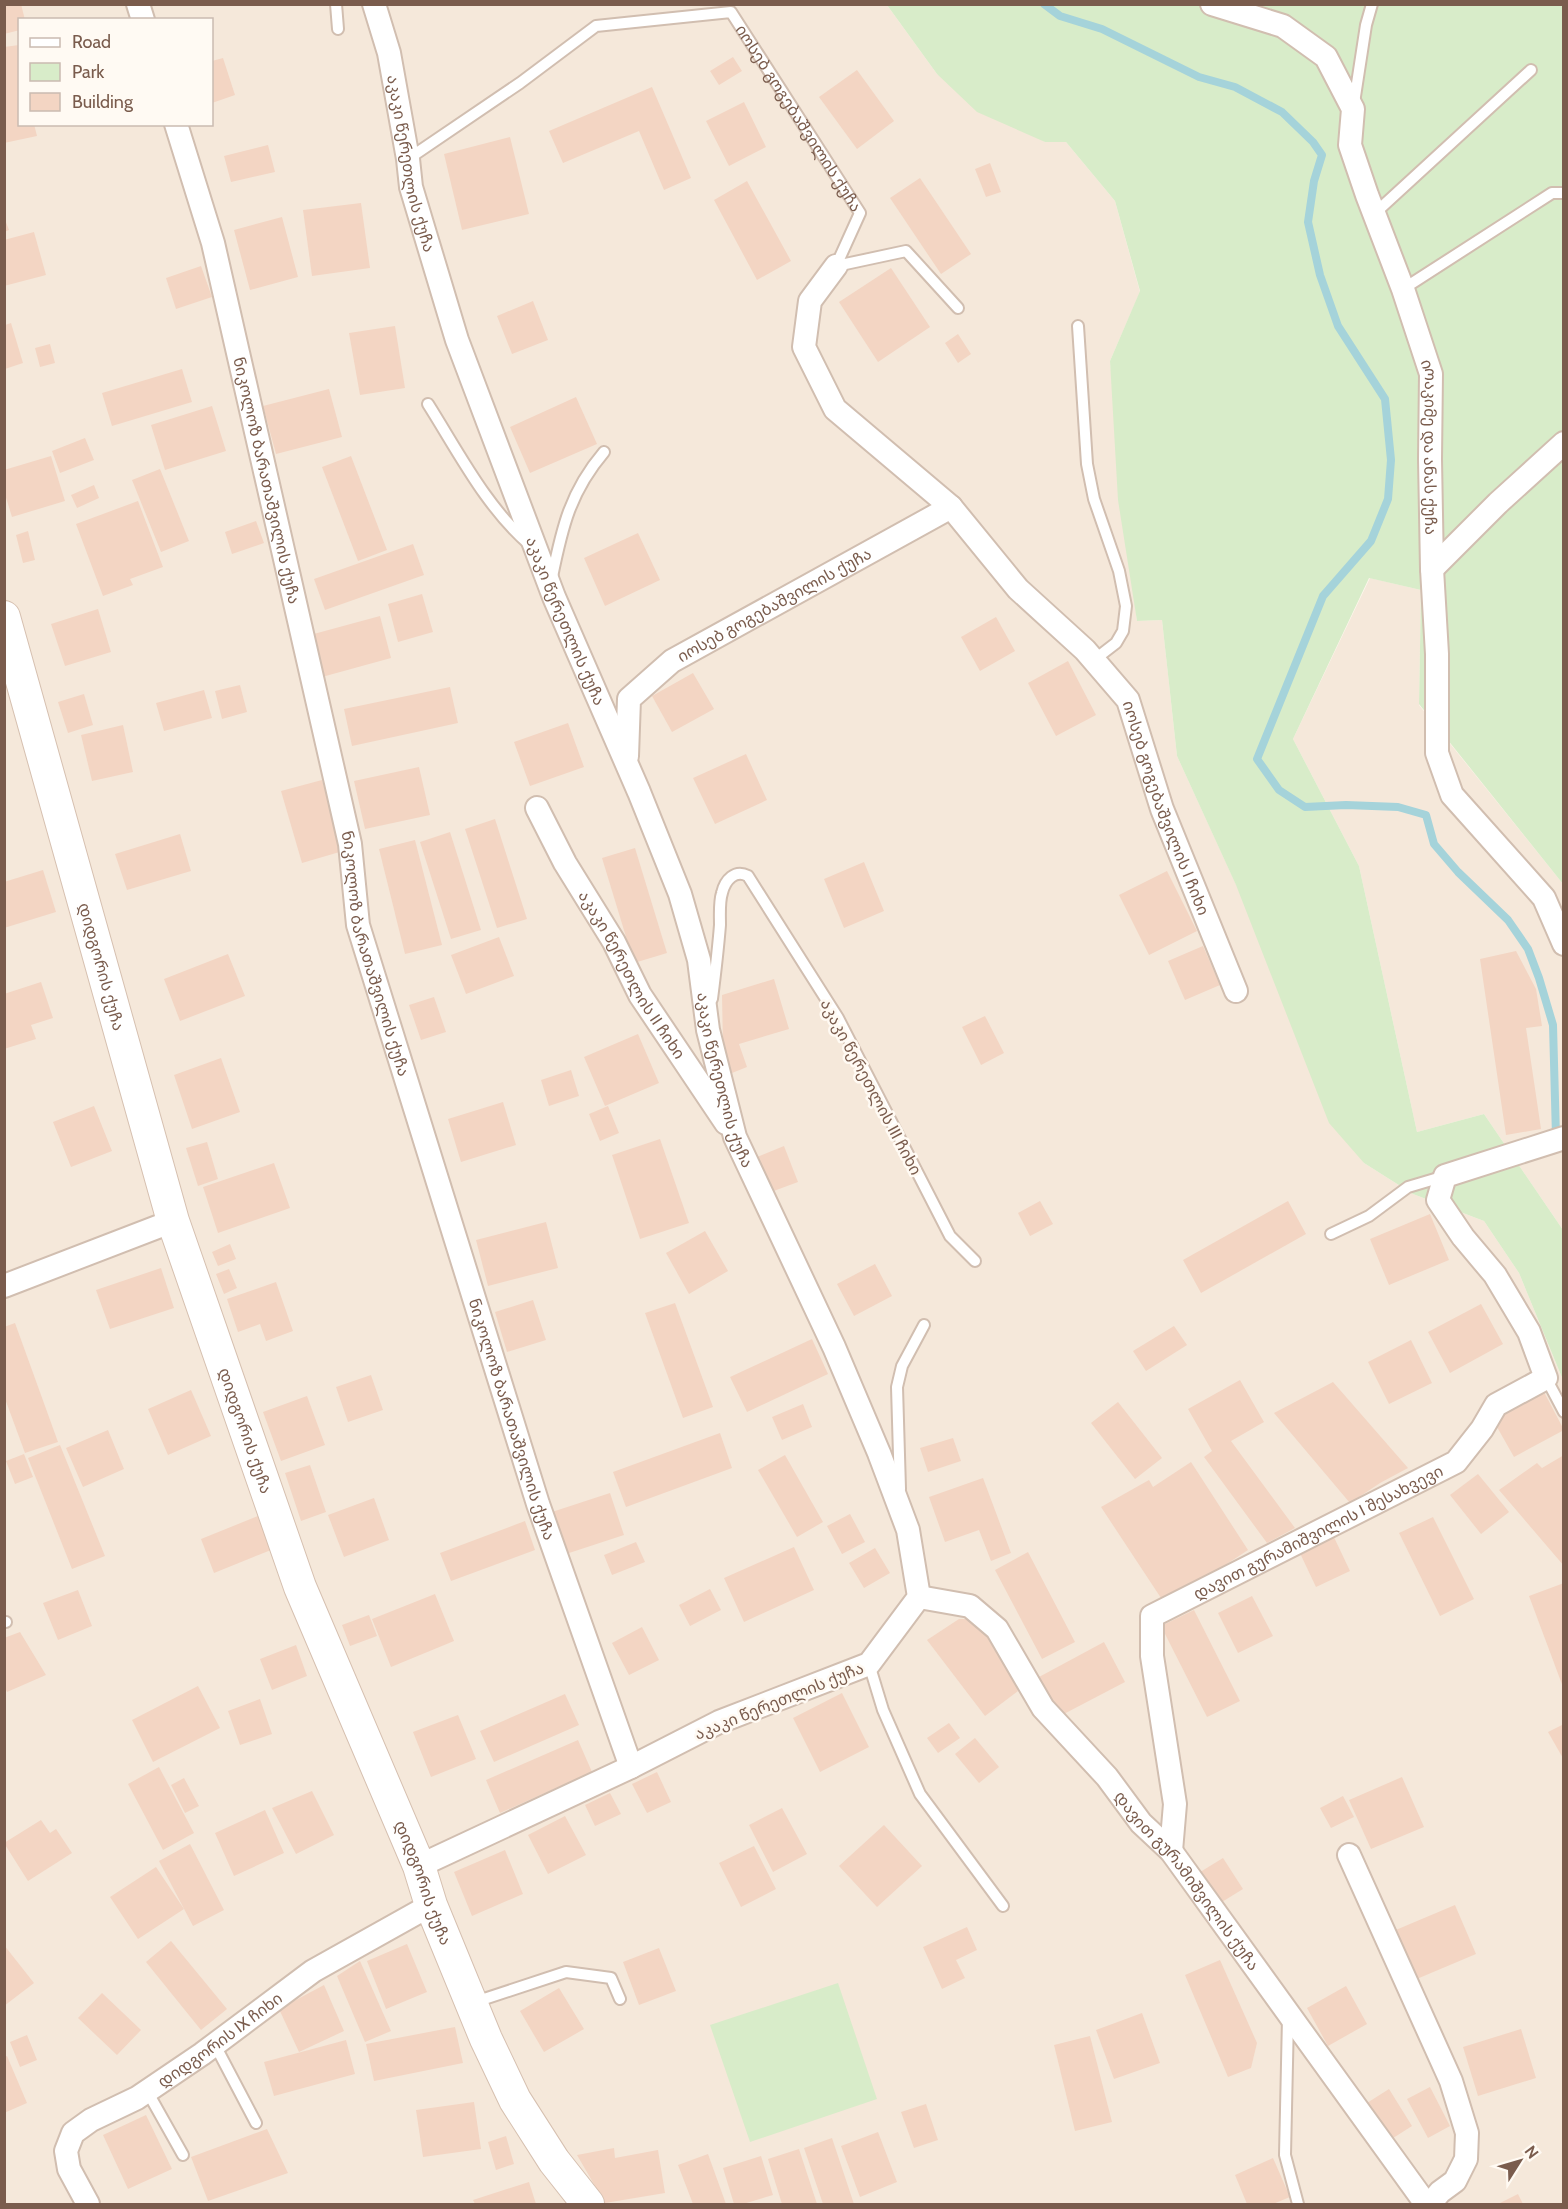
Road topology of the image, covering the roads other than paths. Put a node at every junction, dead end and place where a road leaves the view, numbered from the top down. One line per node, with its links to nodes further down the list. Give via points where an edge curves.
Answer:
1 (336, 4): 5 (lane)
2 (374, 4): 9 (street, აკაკი წერეთლის ქუჩა, via 389,53)
3 (1212, 4): 7 (street, via 1283,26 1326,57)
4 (1372, 4): 7 (lane)
5 (338, 29)
6 (1531, 70): 11 (lane)
7 (1353, 109): 11 (street, იოაკიმე და ანას ქუჩა, via 1350,145)
8 (177, 126): 43 (street, ნიკოლოზ ბარათაშვილის ქუჩა, via 213,243 348,832 358,925 538,1504)
9 (408, 159): 12 (lane, იოსებ გოგებაშვილის ქუჩა, via 596,26 731,12 860,213); 20 (street, აკაკი წერეთლის ქუჩა, via 411,188 457,340)
10 (1563, 193): 13 (lane, via 1552,193)
11 (1374, 214): 13 (street, იოაკიმე და ანას ქუჩა)
12 (836, 266): 14 (lane, via 906,251); 19 (street, იოსებ გოგებაშვილის ქუჩა, via 810,301 804,346 835,409)
13 (1403, 289): 21 (street, იოაკიმე და ანას ქუჩა, via 1431,374)
14 (958, 308)
15 (1078, 326): 24 (lane, via 1087,464 1126,606 1123,631 1116,643)
16 (428, 404): 20 (lane, via 492,505)
17 (1563, 443): 21 (street)
18 (604, 452): 22 (lane, via 577,489 560,538)
19 (951, 507): 24 (street, იოსებ გოგებაშვილის I ჩიხი, via 1018,589); 25 (street, იოსებ გოგებაშვილის ქუჩა, via 672,661 629,699)
20 (537, 551): 22 (street, აკაკი წერეთლის ქუჩა)
21 (1432, 569): 27 (street, იოაკიმე და ანას ქუჩა, via 1437,753 1452,795 1544,898)
22 (550, 586): 25 (street, აკაკი წერეთლის ქუჩა)
23 (4, 617): 33 (street, დიდგორის ქუჩა)
24 (1094, 660): 28 (street, იოსებ გოგებაშვილის I ჩიხი, via 1128,700 1162,809)
25 (627, 765): 29 (street, აკაკი წერეთლის ქუჩა, via 680,894 699,960)
26 (537, 808): 30 (street, აკაკი წერეთლის II ჩიხი, via 640,995)
27 (1563, 944)
28 (1236, 991)
29 (708, 1030): 30 (street, აკაკი წერეთლის ქუჩა); 35 (lane, აკაკი წერეთლის III ჩიხი, via 721,894 726,882 741,873 748,876 838,1018 950,1236)
30 (735, 1137): 40 (street, აკაკი წერეთლის ქუჩა, via 834,1347)
31 (1555, 1141): 32 (street)
32 (1445, 1176): 34 (lane, via 1408,1187 1369,1216); 38 (street, via 1437,1200 1495,1275 1529,1332)
33 (173, 1221): 36 (street); 46 (street, დიდგორის ქუჩა, via 300,1587)
34 (1331, 1234)
35 (975, 1261)
36 (4, 1286)
37 (924, 1325): 40 (lane, via 902,1366 897,1387)
38 (1546, 1378): 39 (lane); 44 (street, დავით გურამიშვილის I შესახვევი, via 1496,1405 1456,1462 1152,1616 1152,1656 1175,1804)
39 (1563, 1412)
40 (901, 1510): 41 (street, აკაკი წერეთლის ქუჩა)
41 (919, 1597): 42 (street, აკაკი წერეთლის ქუჩა); 44 (street, დავით გურამიშვილის ქუჩა, via 970,1606 997,1629 1043,1708 1107,1777 1141,1823)
42 (869, 1664): 43 (street, აკაკი წერეთლის ქუჩა, via 719,1722); 48 (lane, via 883,1710 920,1794)
43 (631, 1767): 46 (street, აკაკი წერეთლის ქუჩა)
44 (1171, 1851): 51 (street, დავით გურამიშვილის ქუჩა)
45 (1349, 1855): 59 (street, via 1451,2081 1467,2133 1466,2159 1455,2181)
46 (419, 1866): 47 (street, დიდგორის ქუჩა)
47 (431, 1905): 50 (street, დიდგორის ქუჩა); 52 (street, დიდგორის IX ჩიხი, via 313,1971)
48 (1004, 1906)
49 (620, 1999): 50 (lane, via 611,1978 566,1972)
50 (471, 2003): 57 (street, დიდგორის ქუჩა, via 515,2100)
51 (1288, 2011): 58 (lane, via 1285,2155); 59 (street, დავით გურამიშვილის ქუჩა)
52 (215, 2045): 53 (street, დიდგორის IX ჩიხი); 54 (lane)
53 (147, 2091): 55 (lane); 56 (street, დიდგორის IX ჩიხი, via 73,2133 66,2151 69,2169)
54 (256, 2123)
55 (183, 2155)
56 (88, 2205)
57 (588, 2205)
58 (1298, 2205)
59 (1428, 2205)

